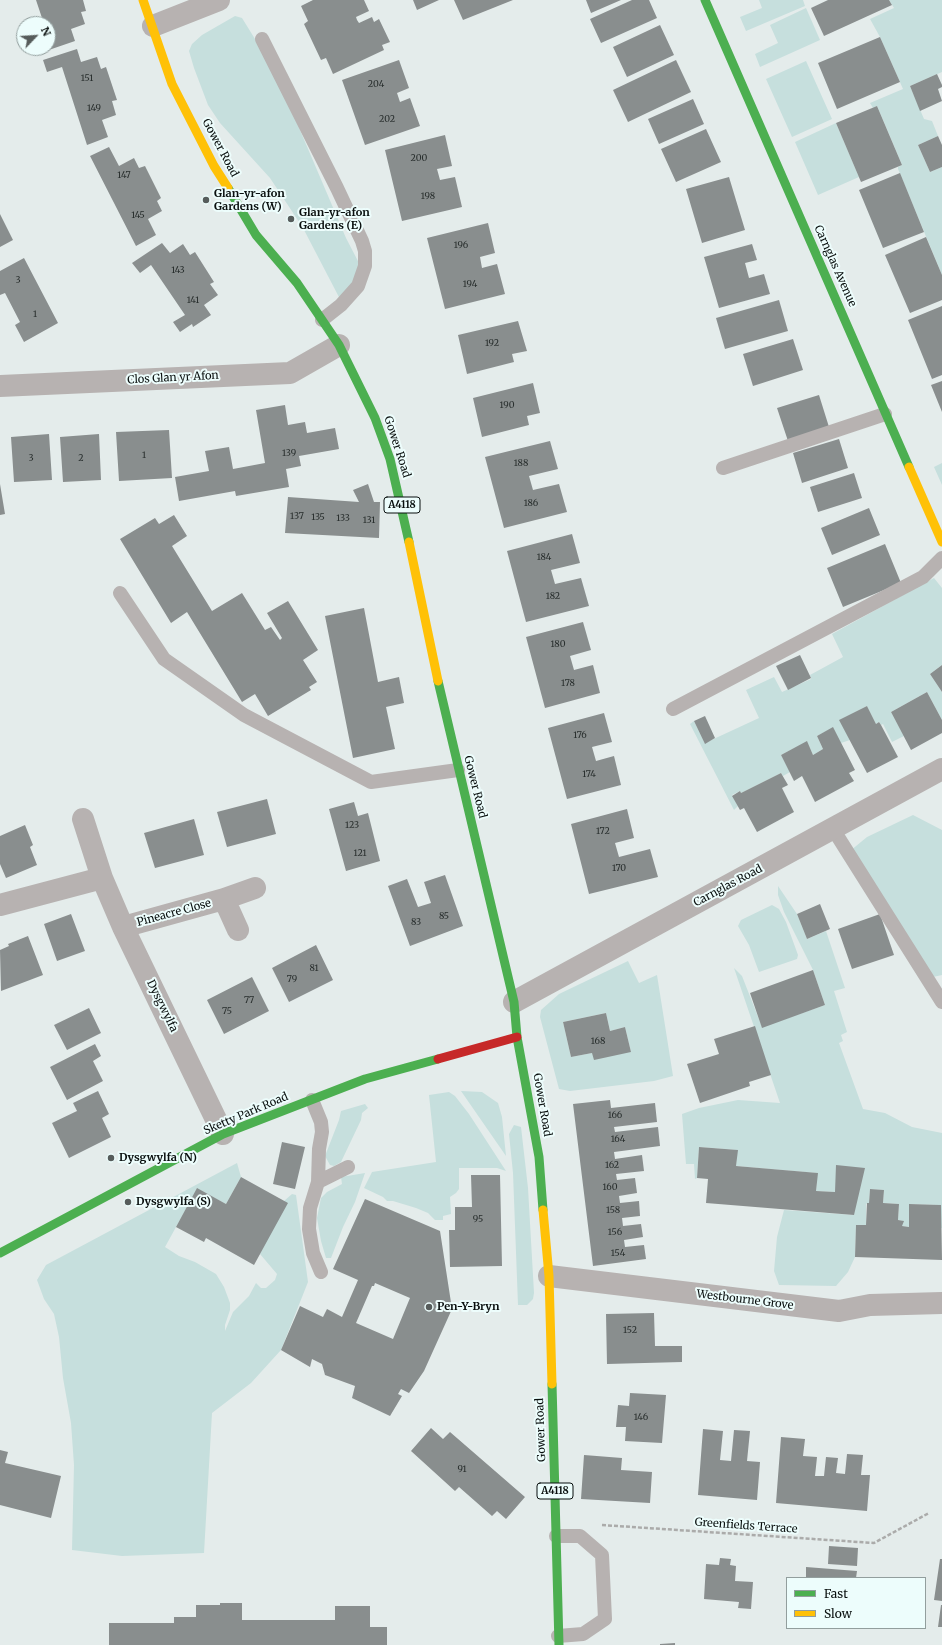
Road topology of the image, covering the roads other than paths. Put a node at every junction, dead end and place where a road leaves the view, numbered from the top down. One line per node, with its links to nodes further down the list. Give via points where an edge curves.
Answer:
1 (143, 0): 4 (main road, Gower Road / A4118)
2 (219, 0): 4 (street)
3 (705, 0): 9 (main road, Carnglas Avenue)
4 (152, 26): 6 (main road, Gower Road / A4118, via 172,84 214,166 256,235 297,283)
5 (262, 40): 6 (lane, via 337,188 365,251 365,266 358,286 342,305)
6 (322, 320): 7 (main road, Gower Road / A4118)
7 (339, 345): 8 (street, Clos Glan yr Afon, via 290,373); 15 (main road, Gower Road / A4118, via 375,418 390,460)
8 (0, 386)
9 (885, 414): 10 (lane); 11 (main road, Carnglas Avenue)
10 (723, 468)
11 (942, 542)
12 (942, 558): 14 (lane, via 923,577)
13 (120, 593): 15 (lane, via 164,659 244,715 371,782)
14 (673, 709)
15 (458, 770): 25 (main road, Gower Road / A4118)
16 (942, 770): 18 (street, Carnglas Road)
17 (83, 819): 19 (street, Dysgwylfa)
18 (833, 829): 25 (street, Carnglas Road); 26 (lane)
19 (102, 878): 22 (street); 23 (street, Dysgwylfa)
20 (255, 888): 21 (street, Pineacre Close)
21 (224, 899): 23 (street, Pineacre Close); 24 (street, Pineacre Close)
22 (0, 905)
23 (123, 927): 29 (street, Dysgwylfa)
24 (238, 930)
25 (514, 1002): 27 (main road, Gower Road / A4118)
26 (942, 1002)
27 (518, 1037): 28 (main road, Sketty Park Road, via 365,1079); 34 (main road, Gower Road / A4118, via 539,1157)
28 (312, 1100): 29 (main road, Sketty Park Road); 31 (lane, via 321,1122 322,1132)
29 (223, 1134): 32 (main road, Sketty Park Road)
30 (348, 1167): 31 (lane)
31 (318, 1182): 33 (lane, via 310,1208 309,1229 313,1253)
32 (0, 1253)
33 (321, 1272)
34 (549, 1276): 35 (street, Westbourne Grove, via 839,1311 870,1305); 36 (main road, Gower Road / A4118)
35 (942, 1303)
36 (556, 1536): 37 (main road, Gower Road / A4118); 37 (lane, via 580,1536 602,1555 605,1619 584,1634)
37 (559, 1641)

